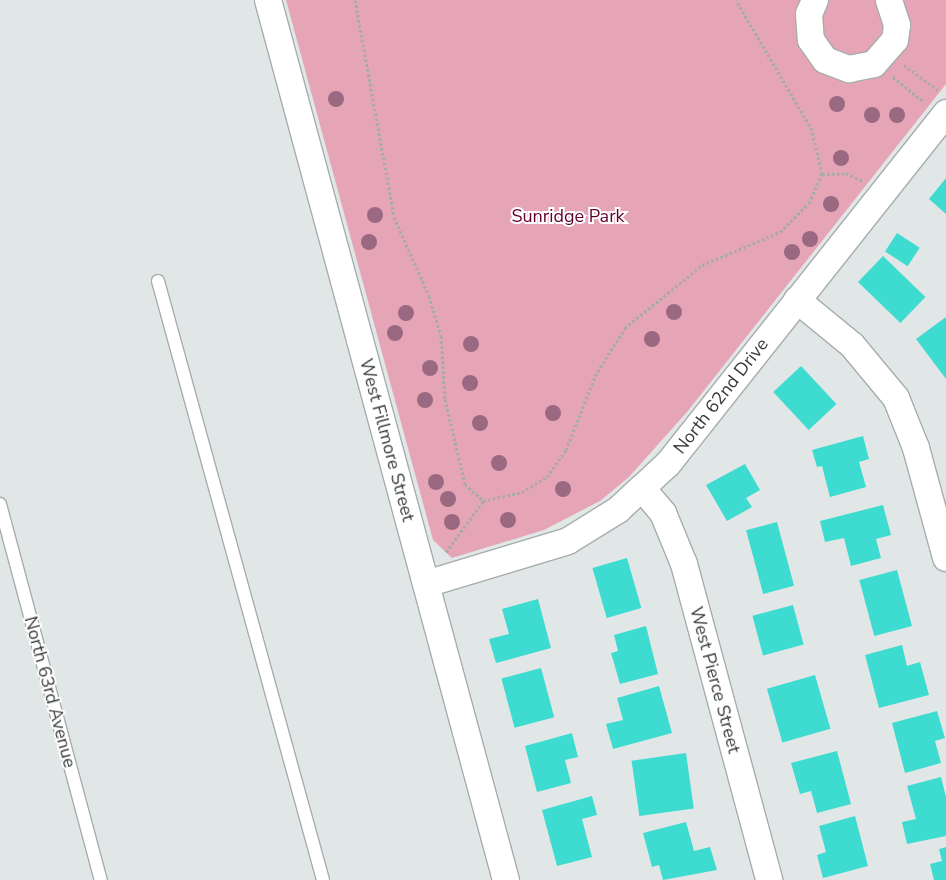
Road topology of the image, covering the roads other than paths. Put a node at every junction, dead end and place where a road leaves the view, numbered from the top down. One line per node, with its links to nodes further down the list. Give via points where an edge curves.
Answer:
1 (268, 0): 10 (street, West Fillmore Street)
2 (815, 0): 3 (street, via 808,27 816,51 837,67 862,68 880,58 897,25)
3 (889, 0)
4 (937, 102): 6 (street, North 62nd Drive)
5 (158, 280): 12 (lane)
6 (798, 300): 7 (street, North 62nd Drive, via 668,464); 9 (street, via 852,345 896,398 916,448)
7 (642, 488): 10 (street, North 62nd Drive, via 618,510 568,541); 14 (street, West Pierce Street, via 663,513 684,564)
8 (0, 504): 11 (lane, North 63rd Avenue)
9 (946, 558)
10 (426, 584): 13 (street, West Fillmore Street)
11 (101, 880)
12 (323, 880)
13 (506, 880)
14 (769, 880)

